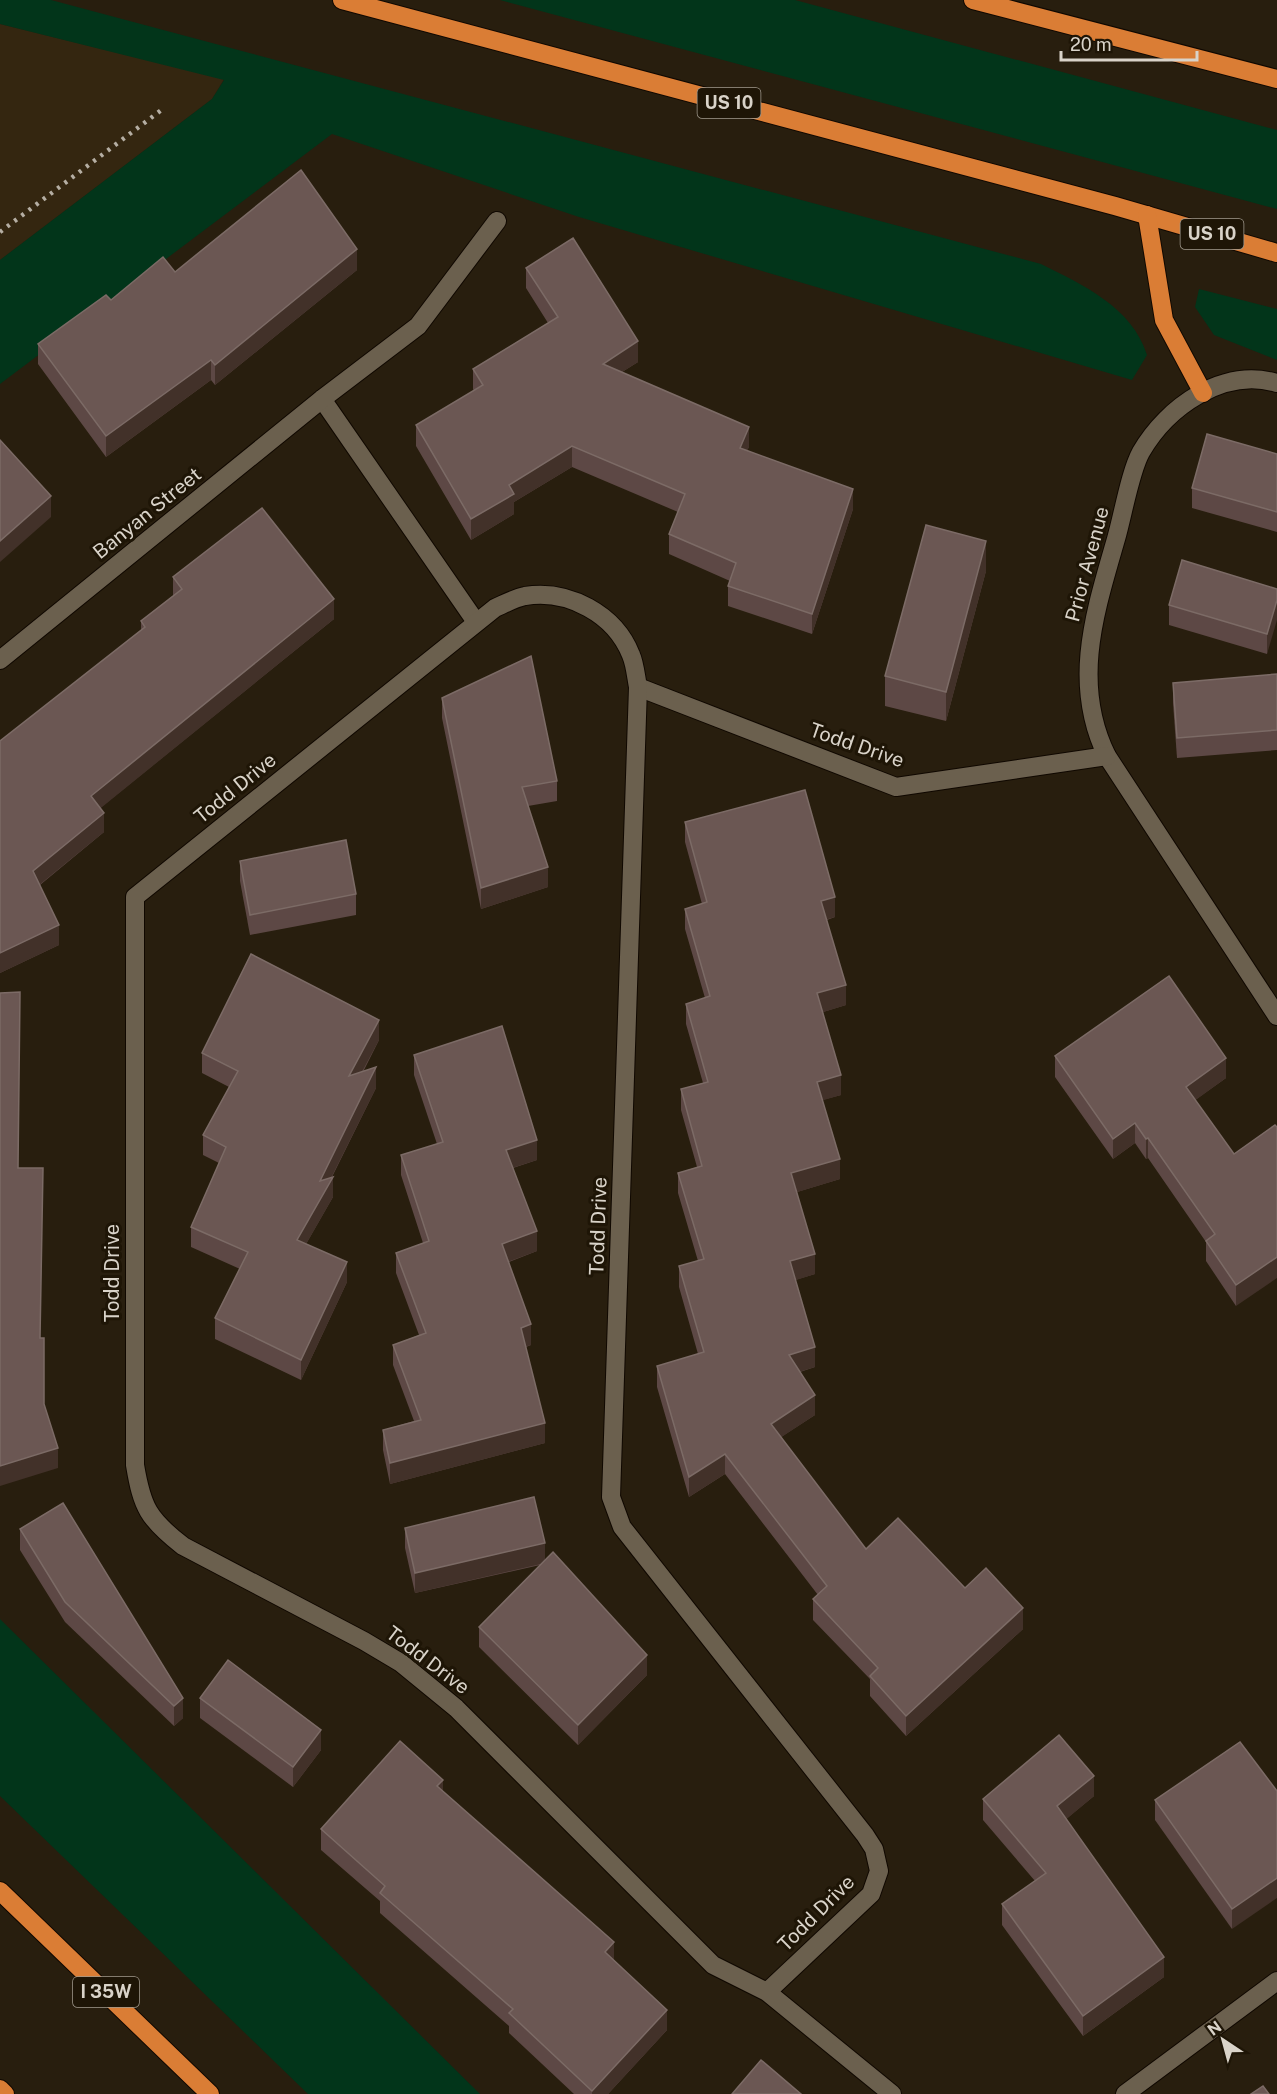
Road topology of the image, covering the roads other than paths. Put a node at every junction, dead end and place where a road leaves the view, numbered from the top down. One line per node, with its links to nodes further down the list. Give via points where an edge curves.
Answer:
1 (342, 0): 4 (highway, US 10)
2 (973, 0): 3 (highway)
3 (1277, 79)
4 (1147, 215): 6 (highway, US 10); 8 (highway, via 1164,320)
5 (498, 221): 9 (street, Banyan Street, via 418,326)
6 (1277, 253)
7 (1277, 382): 8 (street, Prior Avenue, via 1253,379 1224,384)
8 (1203, 393): 13 (street, Prior Avenue, via 1188,399 1161,423 1140,454 1091,625 1088,664 1094,729)
9 (322, 399): 10 (street); 11 (street, Banyan Street)
10 (476, 622): 12 (street, Todd Drive, via 495,608 524,596 558,596 588,606 614,627 631,655); 17 (street, Todd Drive, via 135,897 135,1465 140,1498 158,1527 183,1546 401,1663 456,1708 713,1965)
11 (0, 660)
12 (638, 687): 13 (street, Todd Drive, via 896,787); 17 (street, Todd Drive, via 611,1497 622,1527 865,1835 874,1849 879,1871 872,1894)
13 (1107, 756): 14 (street, Prior Avenue)
14 (1277, 1016)
15 (0, 1891): 20 (highway, I 35W)
16 (1277, 1981): 22 (street)
17 (767, 1992): 21 (street, Todd Drive)
18 (0, 2089): 19 (highway)
19 (5, 2094)
20 (212, 2094)
21 (892, 2094)
22 (1125, 2094)

